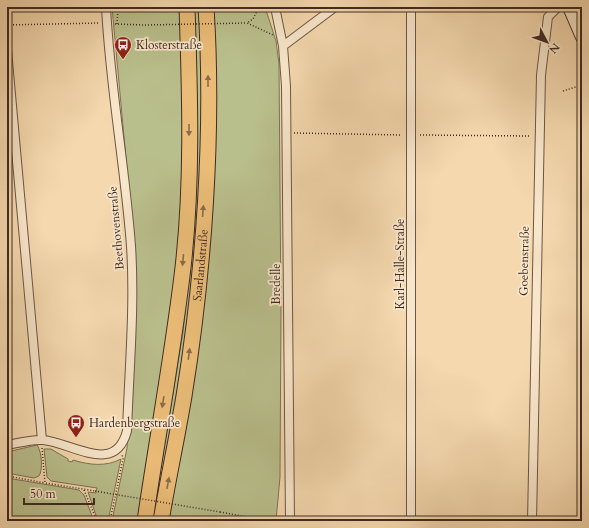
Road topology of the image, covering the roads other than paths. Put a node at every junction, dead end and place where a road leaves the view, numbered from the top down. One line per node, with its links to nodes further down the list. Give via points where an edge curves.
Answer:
1 (106, 7): 13 (street, Beethovenstraße, via 131,245 133,289 127,431 121,446 115,452 97,455)
2 (186, 7): 15 (highway, Saarlandstraße, one-way to 15, via 189,156 182,275)
3 (206, 7): 16 (highway, Saarlandstraße, one-way to 3, via 184,395 199,274 206,173)
4 (275, 7): 10 (street, Bredelle)
5 (335, 7): 10 (street)
6 (411, 7): 18 (street, Karl-Halle-Straße)
7 (558, 7): 19 (street, Goebenstraße, via 548,17 541,76)
8 (569, 7): 9 (street)
9 (582, 37)
10 (282, 43): 17 (street, Bredelle, via 287,133)
11 (7, 50): 12 (street)
12 (8, 72): 13 (street)
13 (42, 440): 14 (street)
14 (7, 445)
15 (145, 521)
16 (161, 521)
17 (290, 521)
18 (411, 521)
19 (532, 521)

